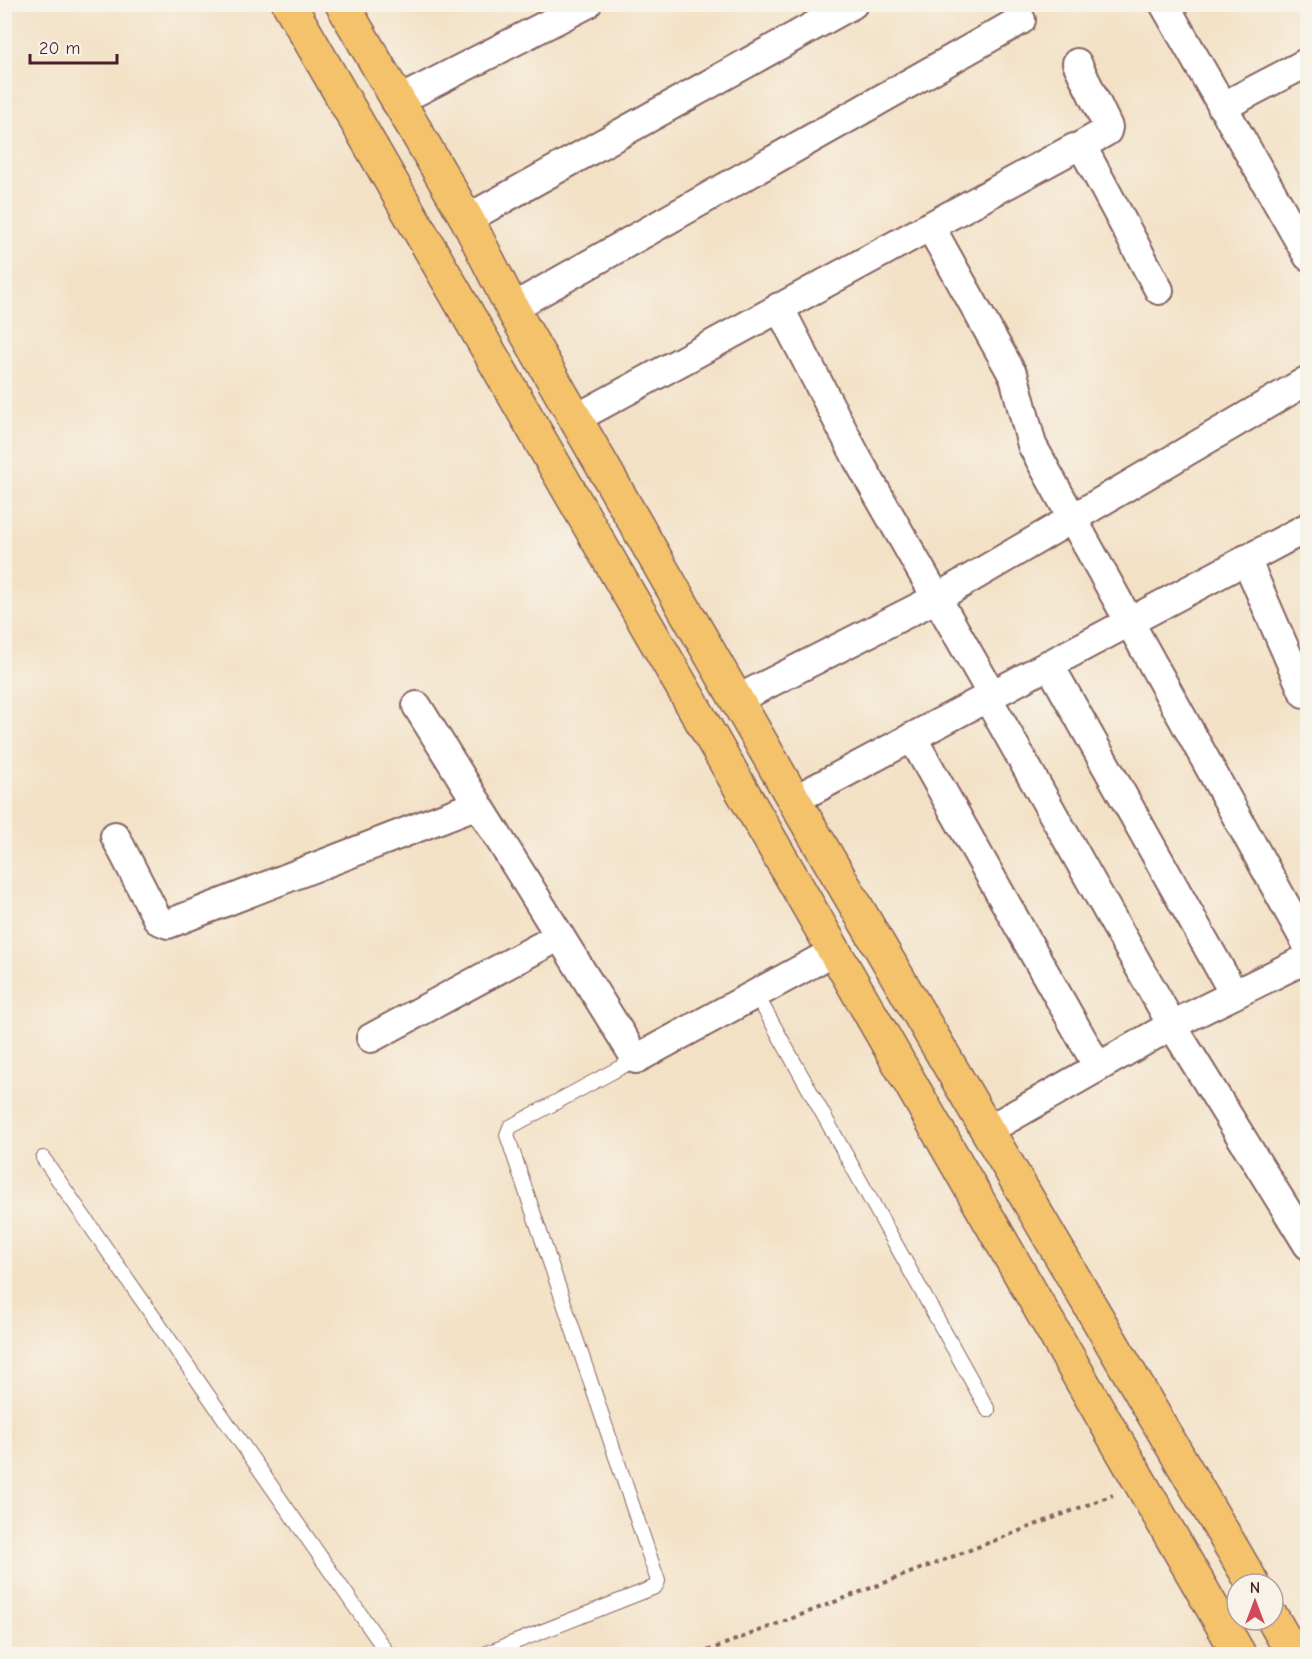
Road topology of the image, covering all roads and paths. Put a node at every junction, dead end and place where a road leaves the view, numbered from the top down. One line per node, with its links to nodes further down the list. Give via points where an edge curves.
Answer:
1 (290, 4): 37 (main road)
2 (342, 4): 9 (main road)
3 (587, 4): 9 (street)
4 (853, 4): 12 (street)
5 (1164, 4): 10 (street)
6 (1021, 20): 18 (street)
7 (1308, 62): 10 (street)
8 (1077, 63): 11 (street, via 1108,127)
9 (396, 102): 12 (main road)
10 (1222, 107): 13 (street)
11 (1079, 147): 14 (street); 16 (street)
12 (467, 219): 18 (main road)
13 (1299, 223): 15 (street)
14 (930, 226): 17 (street); 21 (street, via 1014,377 1032,445)
15 (1308, 256)
16 (1159, 290)
17 (779, 307): 20 (street); 24 (street, via 858,460)
18 (513, 309): 20 (main road)
19 (1308, 380): 21 (street)
20 (575, 419): 29 (main road)
21 (1073, 516): 24 (street); 25 (street)
22 (1308, 527): 23 (street)
23 (1246, 560): 25 (street); 27 (street)
24 (937, 598): 28 (street, via 991,693); 29 (street)
25 (1127, 622): 26 (street); 36 (street)
26 (1049, 664): 28 (street); 40 (street)
27 (1304, 693)
28 (987, 697): 31 (street); 41 (street)
29 (736, 700): 32 (main road)
30 (417, 706): 33 (street)
31 (912, 737): 32 (street); 44 (street)
32 (794, 800): 45 (main road)
33 (478, 804): 34 (street, via 168,924 158,920); 35 (street)
34 (115, 836)
35 (560, 936): 42 (street); 43 (street)
36 (1308, 946)
37 (833, 952): 39 (street); 49 (main road)
38 (1308, 958): 40 (street)
39 (756, 994): 43 (street); 48 (lane)
40 (1234, 994): 41 (street)
41 (1172, 1025): 44 (street); 47 (street)
42 (371, 1038)
43 (636, 1059): 53 (lane, via 510,1127 507,1134 658,1581 655,1587)
44 (1098, 1067): 45 (street)
45 (988, 1130): 50 (main road)
46 (43, 1158): 52 (lane)
47 (1308, 1245)
48 (988, 1410)
49 (1142, 1484): 54 (path); 55 (main road)
50 (1246, 1572)
51 (1280, 1632): 56 (main road)
52 (388, 1654)
53 (485, 1654)
54 (699, 1654)
55 (1239, 1654)
56 (1293, 1654)

